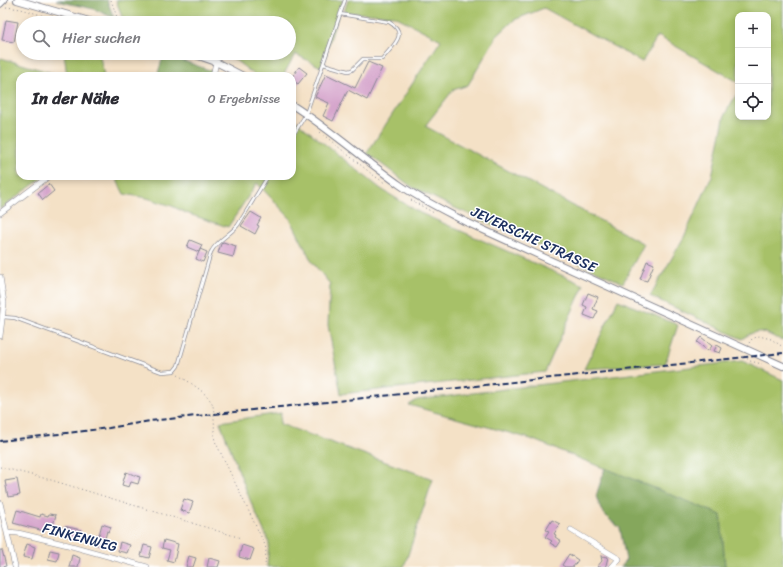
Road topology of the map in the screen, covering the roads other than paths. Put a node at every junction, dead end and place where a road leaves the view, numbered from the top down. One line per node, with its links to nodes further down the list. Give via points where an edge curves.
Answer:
1 (4, 0): 4 (street)
2 (17, 0): 6 (street)
3 (345, 0): 5 (lane)
4 (3, 5)
5 (340, 14): 8 (lane); 8 (lane, via 390,22 398,29 398,40 382,59 363,59 352,70)
6 (72, 16)
7 (199, 60): 9 (street)
8 (323, 64): 13 (lane)
9 (215, 66): 10 (street); 11 (street)
10 (214, 72)
11 (232, 72)
12 (296, 108): 13 (street, JEVERSCHE STRASSE)
13 (306, 114): 14 (lane); 21 (street, JEVERSCHE STRASSE, via 399,185 438,208)
14 (296, 130)
15 (44, 180): 17 (street)
16 (265, 180): 19 (lane, via 234,230 214,247 178,366 174,371 162,372 15,318)
17 (0, 213)
18 (0, 277): 19 (street)
19 (3, 316): 20 (street)
20 (0, 336)
21 (783, 366)
22 (0, 503): 24 (street)
23 (570, 530): 27 (street, via 619,559)
24 (7, 532): 25 (street); 26 (street, FINKENWEG, via 60,543)
25 (15, 567)
26 (147, 567)
27 (612, 567)

